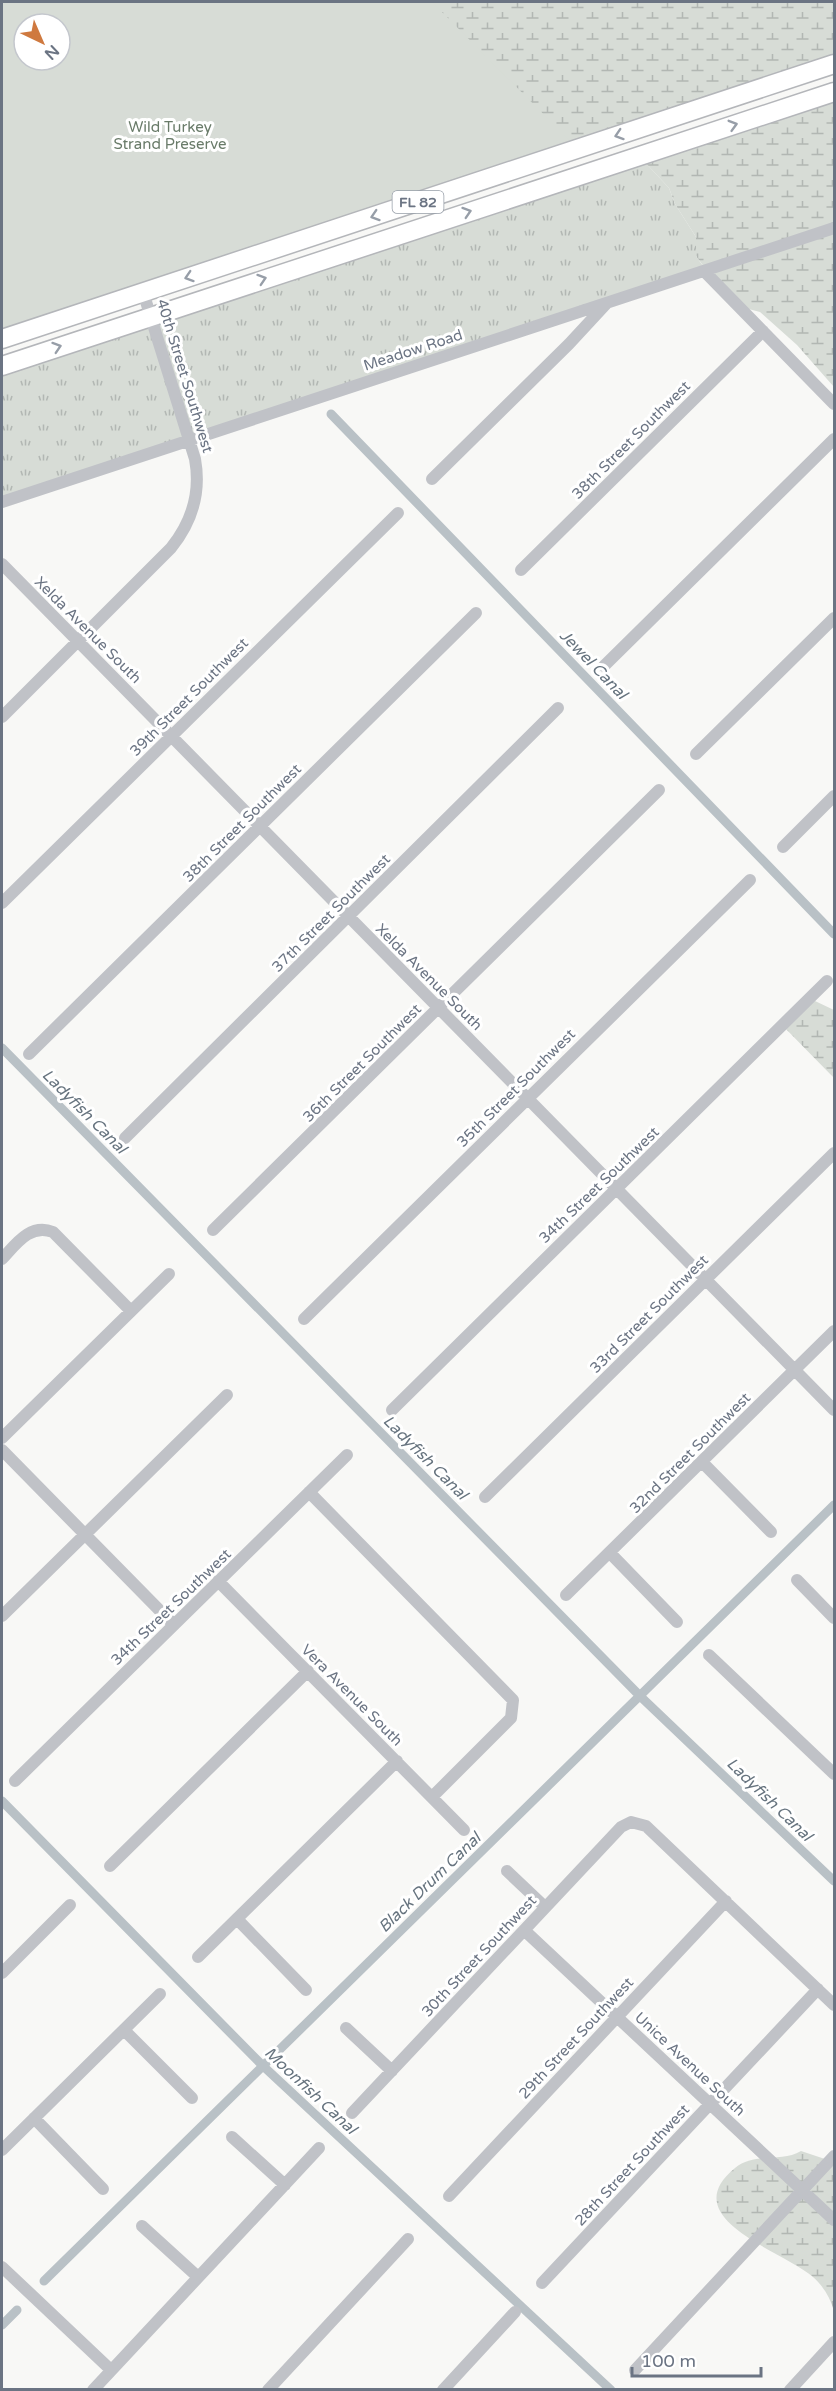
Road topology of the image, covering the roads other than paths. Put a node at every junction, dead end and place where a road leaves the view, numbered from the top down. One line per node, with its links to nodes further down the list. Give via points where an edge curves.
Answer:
1 (829, 65): 3 (highway, FL 82); 4 (highway, via 810,83 731,108 682,129)
2 (834, 92): 4 (highway, FL 82, one-way to 2)
3 (650, 125): 5 (highway, via 644,139 631,147 510,188); 8 (highway, FL 82, one-way to 8)
4 (677, 142): 5 (highway, FL 82)
5 (493, 204): 10 (highway, FL 82, one-way to 5)
6 (834, 228): 7 (street, Meadow Road)
7 (704, 271): 9 (street, Meadow Road); 11 (street)
8 (143, 292): 10 (street, 40th Street Southwest); 12 (highway, FL 82)
9 (607, 303): 15 (street, Meadow Road); 17 (street)
10 (151, 316): 13 (highway, FL 82, one-way to 10); 15 (street, 40th Street Southwest)
11 (763, 332): 14 (street); 21 (street, 38th Street Southwest)
12 (2, 339)
13 (2, 366)
14 (834, 404)
15 (189, 439): 18 (street, Meadow Road); 24 (street, 40th Street Southwest, via 197,481 194,507 184,531)
16 (834, 439): 25 (street)
17 (432, 479)
18 (2, 502)
19 (398, 513): 28 (street, 39th Street Southwest)
20 (2, 564): 24 (street, Xelda Avenue South)
21 (521, 570)
22 (476, 613): 32 (street, 38th Street Southwest)
23 (834, 618): 29 (street)
24 (78, 641): 27 (street, 40th Street Southwest); 28 (street, Xelda Avenue South)
25 (604, 666)
26 (558, 708): 36 (street, 37th Street Southwest)
27 (2, 717)
28 (171, 736): 32 (street, Xelda Avenue South); 35 (street, 39th Street Southwest)
29 (696, 754)
30 (659, 790): 38 (street, 36th Street Southwest)
31 (834, 796): 33 (street)
32 (260, 827): 36 (street, Xelda Avenue South); 39 (street, 38th Street Southwest)
33 (783, 846)
34 (750, 880): 40 (street, 35th Street Southwest)
35 (2, 903)
36 (349, 917): 38 (street, Xelda Avenue South); 41 (street, 37th Street Southwest)
37 (827, 981): 43 (street, 34th Street Southwest)
38 (438, 1008): 40 (street, Xelda Avenue South); 44 (street, 36th Street Southwest)
39 (29, 1054)
40 (527, 1098): 43 (street, Xelda Avenue South); 49 (street, 35th Street Southwest)
41 (125, 1138)
42 (834, 1153): 47 (street, 33rd Street Southwest)
43 (616, 1189): 47 (street, Xelda Avenue South); 53 (street, 34th Street Southwest)
44 (213, 1230)
45 (2, 1259): 48 (street, via 35,1229 53,1232)
46 (169, 1274): 48 (street)
47 (706, 1280): 51 (street, Xelda Avenue South); 60 (street, 33rd Street Southwest)
48 (131, 1311): 55 (street)
49 (304, 1319)
50 (834, 1331): 51 (street, 32nd Street Southwest)
51 (795, 1370): 54 (street, Xelda Avenue South); 58 (street, 32nd Street Southwest)
52 (227, 1395): 62 (street)
53 (392, 1410)
54 (834, 1410)
55 (2, 1438)
56 (2, 1450): 62 (street)
57 (347, 1455): 59 (street, 34th Street Southwest)
58 (702, 1462): 61 (street); 63 (street, 32nd Street Southwest)
59 (309, 1492): 65 (street, 34th Street Southwest); 76 (street, via 513,1700 511,1718)
60 (485, 1497)
61 (771, 1532)
62 (84, 1534): 67 (street); 70 (street)
63 (609, 1553): 66 (street, 32nd Street Southwest); 69 (street)
64 (797, 1580): 68 (street)
65 (219, 1581): 70 (street, 34th Street Southwest); 72 (street, Vera Avenue South)
66 (566, 1595)
67 (2, 1616)
68 (834, 1618)
69 (677, 1622)
70 (174, 1624): 75 (street, 34th Street Southwest)
71 (709, 1655): 74 (street)
72 (308, 1671): 73 (street, Vera Avenue South); 78 (street)
73 (397, 1761): 76 (street, Vera Avenue South); 83 (street)
74 (834, 1774)
75 (15, 1780)
76 (432, 1797): 77 (street, Vera Avenue South)
77 (465, 1830)
78 (110, 1866)
79 (507, 1871): 82 (street)
80 (726, 1901): 82 (street, 30th Street Southwest, via 646,1826 631,1822 621,1827); 88 (street); 91 (street, 29th Street Southwest)
81 (70, 1905): 86 (street)
82 (545, 1907): 84 (street, 30th Street Southwest)
83 (237, 1919): 85 (street); 87 (street)
84 (524, 1930): 91 (street, Unice Avenue South); 94 (street, 30th Street Southwest)
85 (198, 1957)
86 (2, 1972)
87 (306, 1989)
88 (818, 1989): 90 (street); 96 (street, 28th Street Southwest)
89 (160, 1994): 93 (street)
90 (834, 2005)
91 (617, 2016): 96 (street, Unice Avenue South); 106 (street, 29th Street Southwest)
92 (346, 2028): 94 (street)
93 (124, 2030): 95 (street); 98 (street)
94 (392, 2071): 97 (street, 30th Street Southwest)
95 (192, 2098)
96 (710, 2103): 105 (street, Unice Avenue South); 112 (street, 28th Street Southwest)
97 (352, 2113)
98 (34, 2118): 101 (street); 104 (street)
99 (232, 2137): 103 (street)
100 (319, 2148): 103 (street)
101 (2, 2150)
102 (834, 2156): 105 (street)
103 (285, 2185): 111 (street)
104 (103, 2189)
105 (803, 2190): 107 (street, Unice Avenue South); 116 (street)
106 (449, 2196)
107 (834, 2220)
108 (142, 2226): 111 (street)
109 (408, 2239): 118 (street)
110 (2, 2267): 115 (street)
111 (198, 2277): 115 (street)
112 (542, 2283)
113 (515, 2312): 119 (street)
114 (834, 2342): 120 (street)
115 (111, 2370): 117 (street)
116 (635, 2370)
117 (93, 2390)
118 (268, 2390)
119 (442, 2390)
120 (790, 2390)

